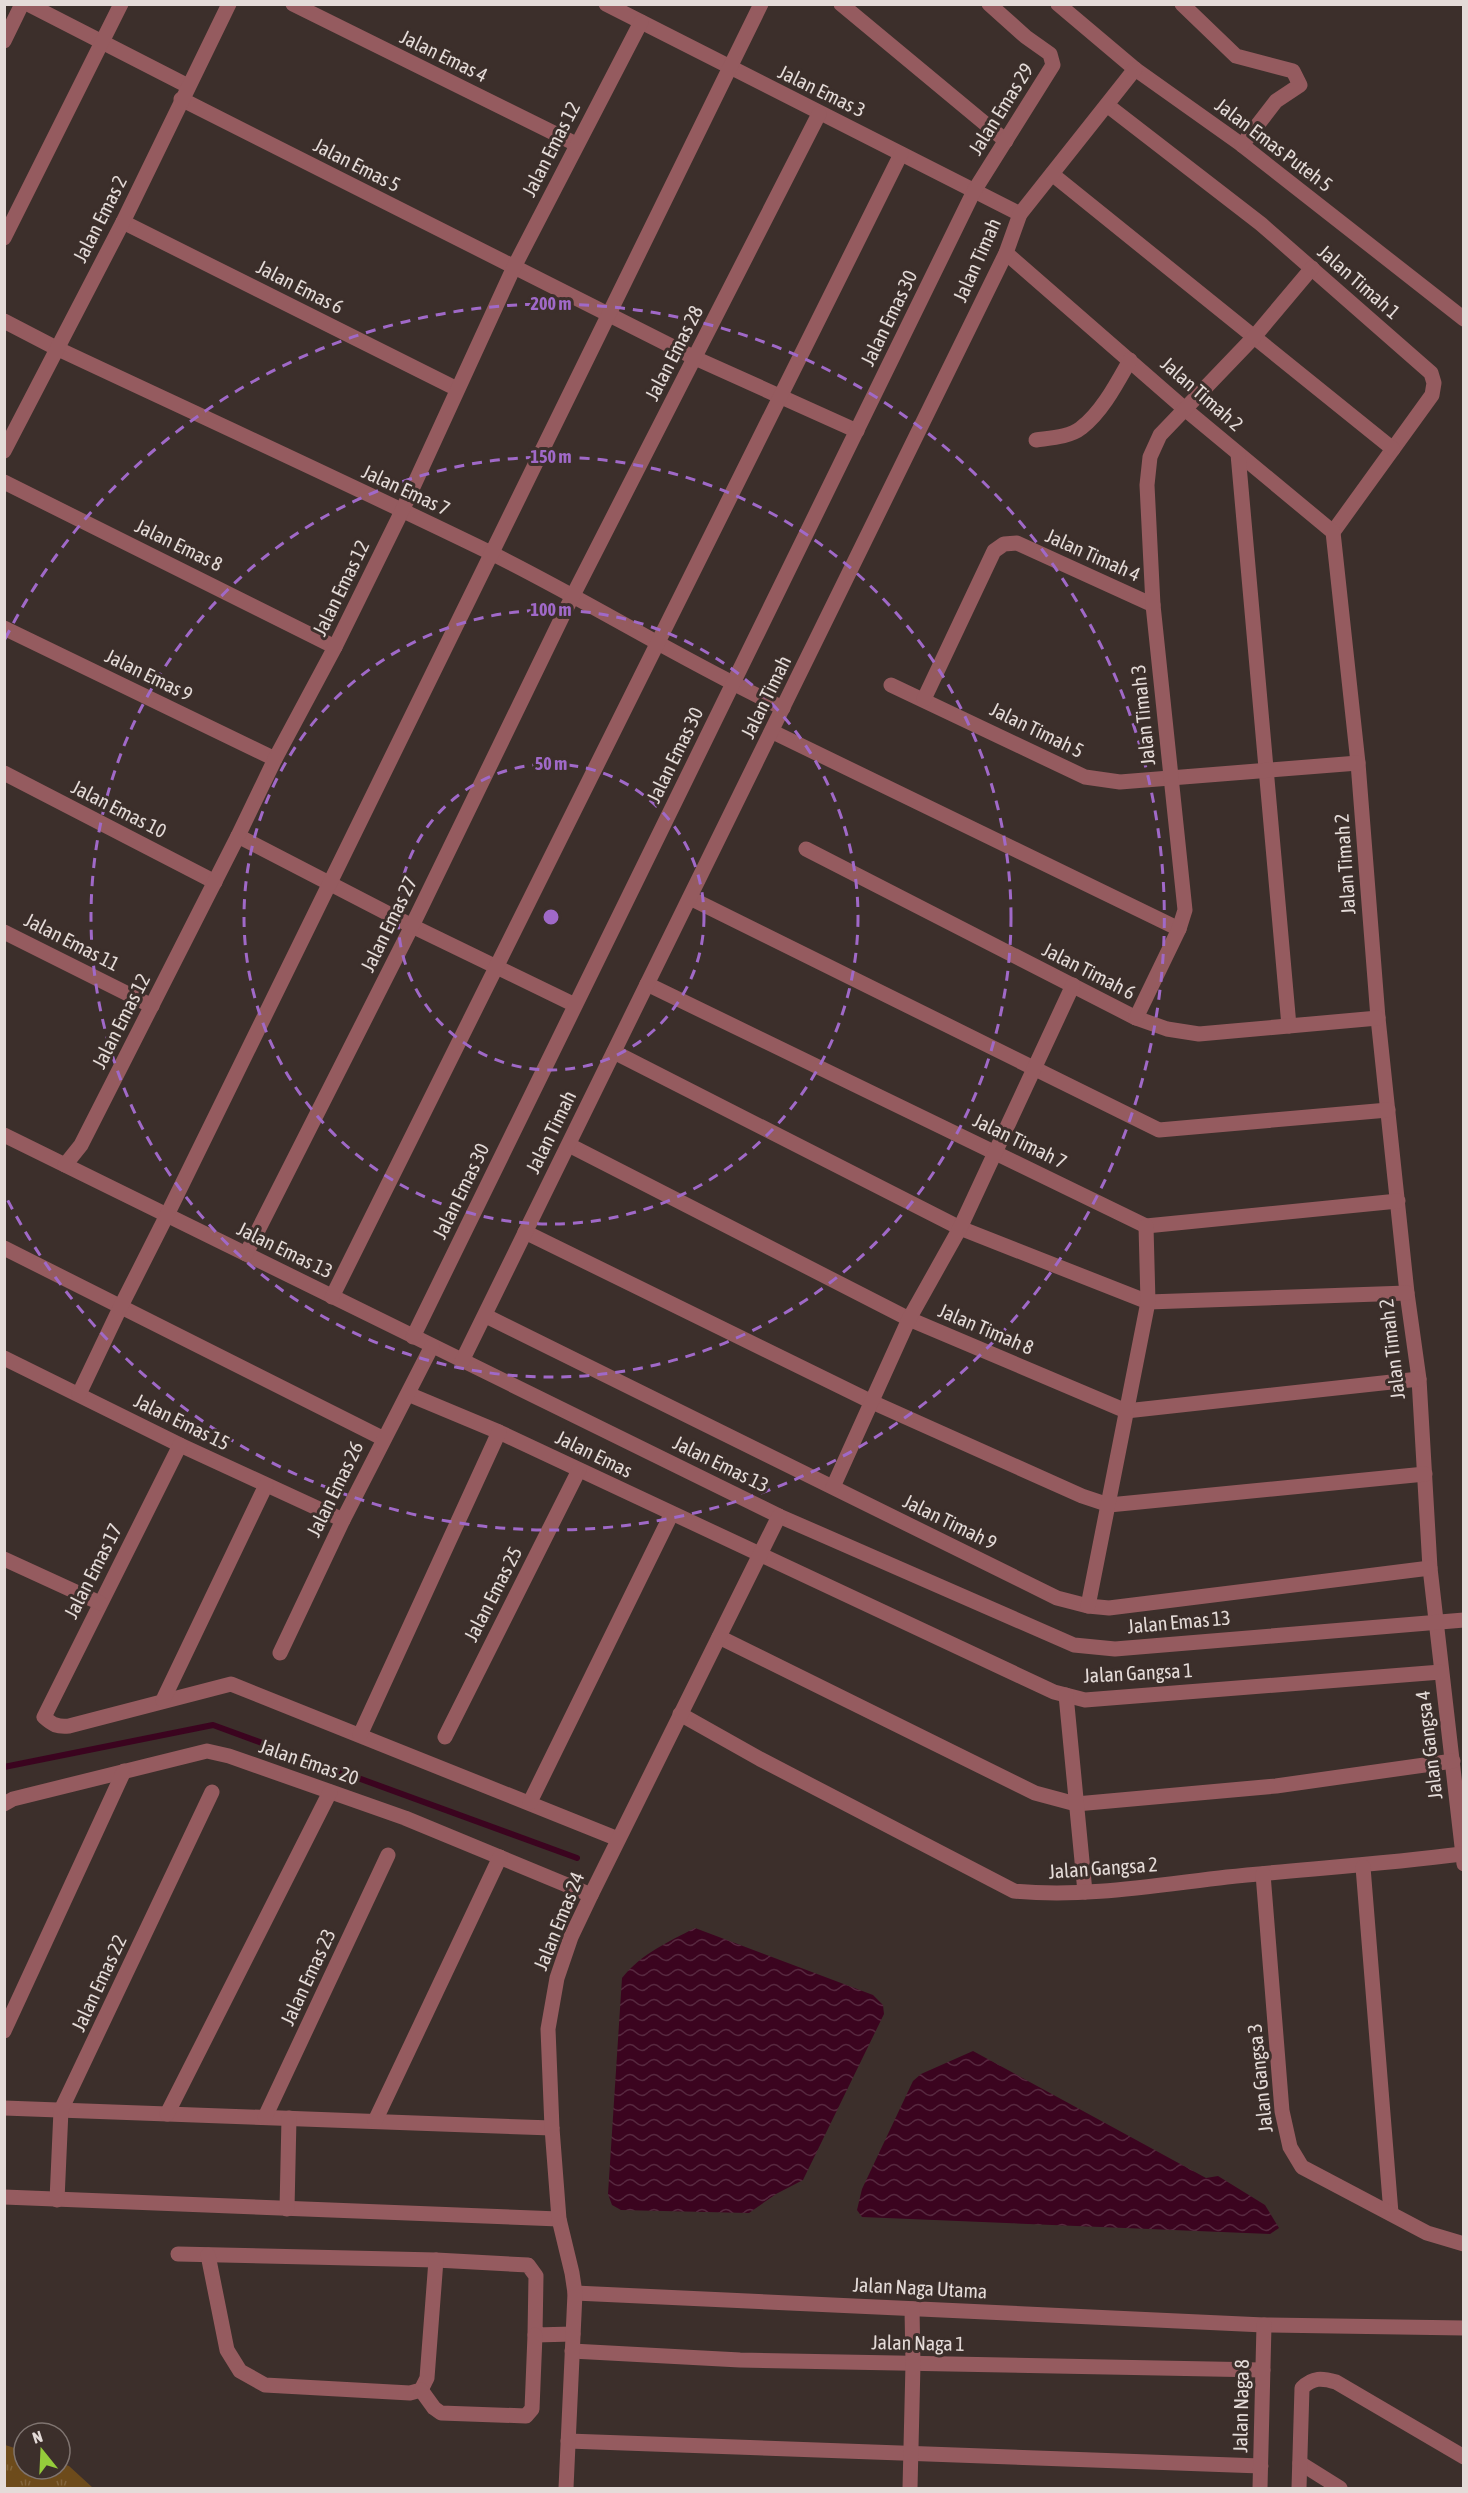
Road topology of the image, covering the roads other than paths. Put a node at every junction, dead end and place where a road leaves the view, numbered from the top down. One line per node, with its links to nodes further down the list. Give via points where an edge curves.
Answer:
1 (22, 4): 13 (street)
2 (28, 4): 14 (street, Jalan Emas 5)
3 (121, 4): 14 (street)
4 (229, 4): 17 (street, Jalan Emas 2)
5 (293, 4): 21 (street, Jalan Emas 4)
6 (606, 4): 12 (street, Jalan Emas 3)
7 (761, 4): 15 (street)
8 (841, 4): 20 (street)
9 (989, 4): 20 (street, Jalan Emas 29, via 1050,54 1053,65)
10 (1058, 4): 16 (street, Jalan Emas Puteh 5)
11 (1182, 4): 22 (street, via 1236,56 1293,71 1300,85 1276,101)
12 (641, 22): 15 (street, Jalan Emas 3); 21 (street, Jalan Emas 12)
13 (4, 41)
14 (102, 42): 17 (street, Jalan Emas 5); 28 (street)
15 (730, 69): 19 (street, Jalan Emas 3); 32 (street)
16 (1136, 69): 18 (street, Jalan Timah); 22 (street, Jalan Emas Puteh 5)
17 (185, 92): 27 (street, Jalan Emas 2); 30 (street, Jalan Emas 5)
18 (1107, 105): 24 (street, Jalan Timah); 31 (street, Jalan Timah 1)
19 (819, 114): 23 (street, Jalan Emas 3); 37 (street, Jalan Emas 28)
20 (1006, 141): 25 (street, Jalan Emas 29)
21 (576, 144): 30 (street, Jalan Emas 12)
22 (1242, 145): 33 (street, Jalan Emas Puteh 5)
23 (901, 154): 25 (street, Jalan Emas 3); 40 (street)
24 (1052, 174): 26 (street, Jalan Timah); 35 (street)
25 (974, 191): 26 (street, Jalan Emas 3); 42 (street, Jalan Emas 30)
26 (1020, 213): 29 (street, Jalan Timah)
27 (123, 222): 36 (street, Jalan Emas 2); 39 (street, Jalan Emas 6)
28 (4, 238)
29 (1006, 253): 38 (street, Jalan Timah 2); 60 (street, Jalan Timah)
30 (514, 267): 32 (street, Jalan Emas 5); 39 (street, Jalan Emas 12)
31 (1312, 268): 35 (street, Jalan Timah 3); 44 (street, Jalan Timah 1, via 1431,373 1432,395)
32 (610, 315): 37 (street, Jalan Emas 5); 50 (street)
33 (1464, 319)
34 (4, 321): 36 (street, Jalan Emas 7)
35 (1254, 337): 41 (street, Jalan Timah 3); 44 (street)
36 (56, 348): 45 (street, Jalan Emas 2); 48 (street, Jalan Emas 7)
37 (695, 358): 40 (street, Jalan Emas 5); 51 (street, Jalan Emas 28)
38 (1130, 360): 41 (street, Jalan Timah 2); 43 (street, via 1103,405 1080,429)
39 (457, 389): 48 (street, Jalan Emas 12)
40 (781, 398): 42 (street, Jalan Emas 5); 55 (street)
41 (1186, 410): 46 (street, Jalan Timah 2); 52 (street, Jalan Timah 3, via 1160,435 1150,457 1146,484)
42 (857, 431): 57 (street, Jalan Emas 30)
43 (1036, 440)
44 (1393, 449): 49 (street, Jalan Timah 1)
45 (4, 451)
46 (1238, 454): 49 (street, Jalan Timah 2); 64 (street)
47 (4, 482): 56 (street, Jalan Emas 8)
48 (402, 511): 50 (street, Jalan Emas 7); 56 (street, Jalan Emas 12)
49 (1333, 532): 63 (street, Jalan Timah 2)
50 (491, 553): 51 (street, Jalan Emas 7); 70 (street)
51 (574, 596): 53 (street, Jalan Emas 28); 55 (street, Jalan Emas 7)
52 (1153, 605): 59 (street, Jalan Timah 4, via 1017,543 1004,544 994,551); 66 (street, Jalan Timah 3)
53 (565, 611): 72 (street, Jalan Emas 27)
54 (4, 628): 62 (street, Jalan Emas 9)
55 (657, 643): 57 (street, Jalan Emas 7); 75 (street)
56 (335, 646): 62 (street, Jalan Emas 12)
57 (733, 685): 60 (street, Jalan Emas 7); 78 (street, Jalan Emas 30)
58 (891, 685): 59 (street, Jalan Timah 5)
59 (924, 699): 66 (street, Jalan Timah 5, via 1085,777 1120,782)
60 (783, 708): 61 (street, Jalan Timah)
61 (773, 732): 71 (street, Jalan Timah); 73 (street)
62 (275, 759): 67 (street, Jalan Emas 12)
63 (1358, 763): 64 (street, Jalan Timah 5); 81 (street, Jalan Timah 2)
64 (1267, 770): 66 (street, Jalan Timah 5); 82 (street)
65 (4, 773): 69 (street, Jalan Emas 10)
66 (1171, 778): 73 (street, Jalan Timah 3, via 1185,910)
67 (238, 836): 69 (street, Jalan Emas 12); 70 (street)
68 (806, 849): 77 (street, Jalan Timah 6)
69 (215, 882): 79 (street, Jalan Emas 12)
70 (328, 883): 72 (street); 91 (street)
71 (690, 898): 76 (street, Jalan Timah); 84 (street)
72 (412, 926): 75 (street); 96 (street, Jalan Emas 27)
73 (1179, 929): 80 (street, Jalan Timah 3)
74 (4, 932): 79 (street, Jalan Emas 11)
75 (495, 966): 78 (street); 98 (street)
76 (647, 984): 83 (street, Jalan Timah); 88 (street, Jalan Timah 7)
77 (1073, 985): 80 (street, Jalan Timah 6); 84 (street)
78 (576, 1005): 103 (street, Jalan Emas 30)
79 (152, 1006): 89 (street, Jalan Emas 12, via 81,1145)
80 (1136, 1018): 82 (street, Jalan Timah 6, via 1167,1029 1199,1034)
81 (1378, 1018): 82 (street, Jalan Timah 6); 85 (street, Jalan Timah 2)
82 (1289, 1026)
83 (614, 1052): 87 (street, Jalan Timah); 93 (street)
84 (1034, 1070): 85 (street, via 1159,1130); 88 (street)
85 (1388, 1110): 90 (street, Jalan Timah 2)
86 (4, 1135): 89 (street, Jalan Emas 13)
87 (569, 1145): 94 (street, Jalan Timah); 102 (street, Jalan Timah 8)
88 (996, 1153): 92 (street, Jalan Timah 7); 93 (street)
89 (65, 1165): 91 (street, Jalan Emas 13)
90 (1398, 1201): 92 (street); 97 (street, Jalan Timah 2)
91 (167, 1215): 96 (street, Jalan Emas 13); 100 (street)
92 (1146, 1226): 99 (street)
93 (960, 1228): 99 (street); 102 (street)
94 (525, 1232): 101 (street, Jalan Timah); 110 (street)
95 (4, 1248): 100 (street)
96 (246, 1254): 98 (street, Jalan Emas 13)
97 (1407, 1293): 99 (street); 107 (street, Jalan Timah 2)
98 (332, 1297): 103 (street, Jalan Emas 13)
99 (1148, 1302): 111 (street)
100 (120, 1308): 108 (street); 113 (street)
101 (486, 1316): 106 (street, Jalan Timah); 118 (street, Jalan Timah 9)
102 (909, 1319): 110 (street); 111 (street, Jalan Timah 8)
103 (413, 1337): 104 (street, Jalan Emas 13)
104 (432, 1346): 106 (street, Jalan Emas 13); 109 (street, Jalan Emas 26)
105 (4, 1358): 108 (street, Jalan Emas 15)
106 (462, 1362): 121 (street, Jalan Emas 13)
107 (1419, 1379): 111 (street, Jalan Timah 8); 116 (street, Jalan Timah 2)
108 (79, 1394): 114 (street, Jalan Emas 15)
109 (408, 1394): 112 (street, Jalan Emas); 113 (street, Jalan Emas 26)
110 (872, 1402): 118 (street); 119 (street)
111 (1126, 1411): 119 (street)
112 (499, 1432): 115 (street, Jalan Emas); 136 (street)
113 (384, 1439): 122 (street, Jalan Emas 26)
114 (180, 1445): 117 (street, Jalan Emas 15); 126 (street, Jalan Emas 17)
115 (579, 1470): 120 (street, Jalan Emas); 137 (street, Jalan Emas 25)
116 (1425, 1474): 119 (street); 125 (street, Jalan Timah 2)
117 (266, 1485): 122 (street, Jalan Emas 15); 134 (street)
118 (832, 1487): 127 (street, Jalan Timah 9, via 1057,1598)
119 (1109, 1505): 127 (street)
120 (671, 1515): 123 (street, Jalan Emas); 142 (street)
121 (779, 1516): 123 (street, Jalan Emas 24); 129 (street, Jalan Emas 13, via 1074,1645 1115,1649)
122 (343, 1521): 131 (street, Jalan Emas 26)
123 (759, 1555): 130 (street, Jalan Emas 24); 133 (street, Jalan Gangsa 1, via 1043,1688)
124 (4, 1559): 126 (street)
125 (1430, 1568): 127 (street, Jalan Timah 9, via 1109,1608); 129 (street, Jalan Timah 2)
126 (100, 1603): 134 (street, Jalan Emas 17, via 45,1717 59,1727 69,1726)
127 (1088, 1606)
128 (1464, 1620): 129 (street, Jalan Emas 13)
129 (1436, 1621): 132 (street, Jalan Gangsa 4)
130 (719, 1637): 135 (street, Jalan Emas 24); 144 (street, via 1035,1793)
131 (280, 1653)
132 (1442, 1672): 133 (street, Jalan Gangsa 1, via 1085,1700); 138 (street, Jalan Gangsa 4)
133 (1066, 1695): 144 (street)
134 (164, 1700): 136 (street, via 231,1684)
135 (680, 1714): 145 (street, Jalan Emas 24); 151 (street, Jalan Gangsa 2, via 1014,1891 1052,1895)
136 (360, 1735): 142 (street)
137 (445, 1737)
138 (1453, 1761): 144 (street, via 1276,1786); 148 (street, Jalan Gangsa 4)
139 (124, 1771): 141 (street, Jalan Emas 20, via 207,1751); 143 (street, Jalan Emas 20); 153 (street)
140 (212, 1792): 155 (street, Jalan Emas 22)
141 (330, 1792): 147 (street, Jalan Emas 20); 156 (street)
142 (530, 1802): 145 (street)
143 (4, 1804)
144 (1076, 1804): 151 (street)
145 (618, 1839): 152 (street, Jalan Emas 24)
146 (388, 1854): 157 (street, Jalan Emas 23)
147 (500, 1857): 152 (street, Jalan Emas 20); 159 (street)
148 (1463, 1859): 149 (street, Jalan Gangsa 2)
149 (1363, 1866): 150 (street, Jalan Gangsa 2); 164 (street)
150 (1263, 1874): 151 (street, Jalan Gangsa 2); 164 (street, Jalan Gangsa 3, via 1282,2111 1290,2147 1302,2167)
151 (1084, 1892)
152 (591, 1895): 160 (street, Jalan Emas 24, via 557,1978 548,2029)
153 (4, 2031)
154 (4, 2108): 155 (street)
155 (62, 2110): 156 (street); 162 (street, Jalan Emas 22)
156 (167, 2114): 157 (street)
157 (265, 2117): 158 (street)
158 (289, 2118): 159 (street); 163 (street)
159 (375, 2121): 160 (street)
160 (552, 2128): 165 (street, Jalan Emas 24)
161 (4, 2198): 162 (street)
162 (57, 2200): 163 (street)
163 (287, 2209): 165 (street)
164 (1391, 2213): 166 (street, Jalan Gangsa 3, via 1427,2233)
165 (559, 2219): 170 (street, Jalan Emas 24)
166 (1464, 2244)
167 (178, 2254): 168 (street)
168 (208, 2254): 169 (street); 179 (street, via 227,2350 240,2371 265,2385 410,2393)
169 (436, 2260): 175 (street, via 528,2265 536,2276); 179 (street, via 427,2378)
170 (575, 2293): 171 (street, Jalan Naga Utama); 174 (street, Jalan Emas 24)
171 (912, 2309): 172 (street, Jalan Naga Utama); 177 (street)
172 (1264, 2325): 173 (street, Jalan Naga Utama); 178 (street, Jalan Naga 8)
173 (1464, 2328)
174 (573, 2334): 175 (street); 176 (street, Jalan Emas 24)
175 (535, 2335): 179 (street, via 532,2409 526,2416 441,2413)
176 (572, 2351): 177 (street, Jalan Naga 1); 180 (street, Jalan Emas 24)
177 (914, 2364): 178 (street, Jalan Naga 1); 181 (street)
178 (1263, 2370): 184 (street, Jalan Naga 8)
179 (421, 2390)
180 (568, 2441): 181 (street); 185 (street, Jalan Emas 24)
181 (911, 2455): 184 (street); 186 (street)
182 (1464, 2457): 183 (street, via 1336,2382 1322,2378 1309,2381 1302,2388)
183 (1300, 2463): 188 (street); 189 (street)
184 (1261, 2466): 187 (street, Jalan Naga 8)
185 (566, 2488)
186 (910, 2488)
187 (1260, 2488)
188 (1299, 2488)
189 (1340, 2488)

